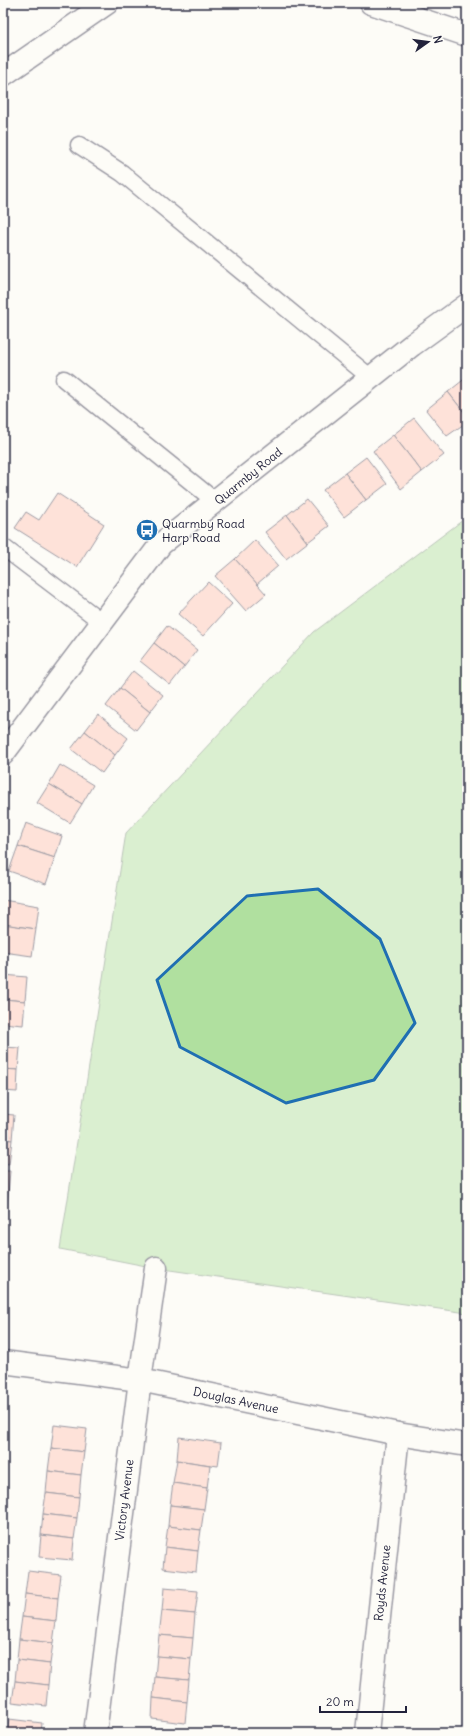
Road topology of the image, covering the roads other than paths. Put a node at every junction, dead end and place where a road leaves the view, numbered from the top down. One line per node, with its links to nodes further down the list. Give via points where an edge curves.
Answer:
1 (107, 3): 4 (street)
2 (372, 3): 3 (street)
3 (467, 35)
4 (3, 75)
5 (80, 145): 7 (lane, via 122,173)
6 (467, 305): 7 (street, Quarmby Road)
7 (371, 378): 9 (street, Quarmby Road)
8 (64, 379): 9 (lane)
9 (216, 502): 11 (street, Quarmby Road, via 161,544)
10 (3, 547): 11 (lane)
11 (102, 622): 12 (street, Quarmby Road)
12 (3, 754)
13 (156, 1268): 15 (street, Victory Avenue)
14 (3, 1362): 15 (street, Douglas Avenue)
15 (140, 1380): 16 (street, Douglas Avenue); 18 (street, Victory Avenue)
16 (398, 1434): 17 (street, Douglas Avenue); 19 (street, Royds Avenue)
17 (467, 1445)
18 (94, 1733)
19 (367, 1733)

